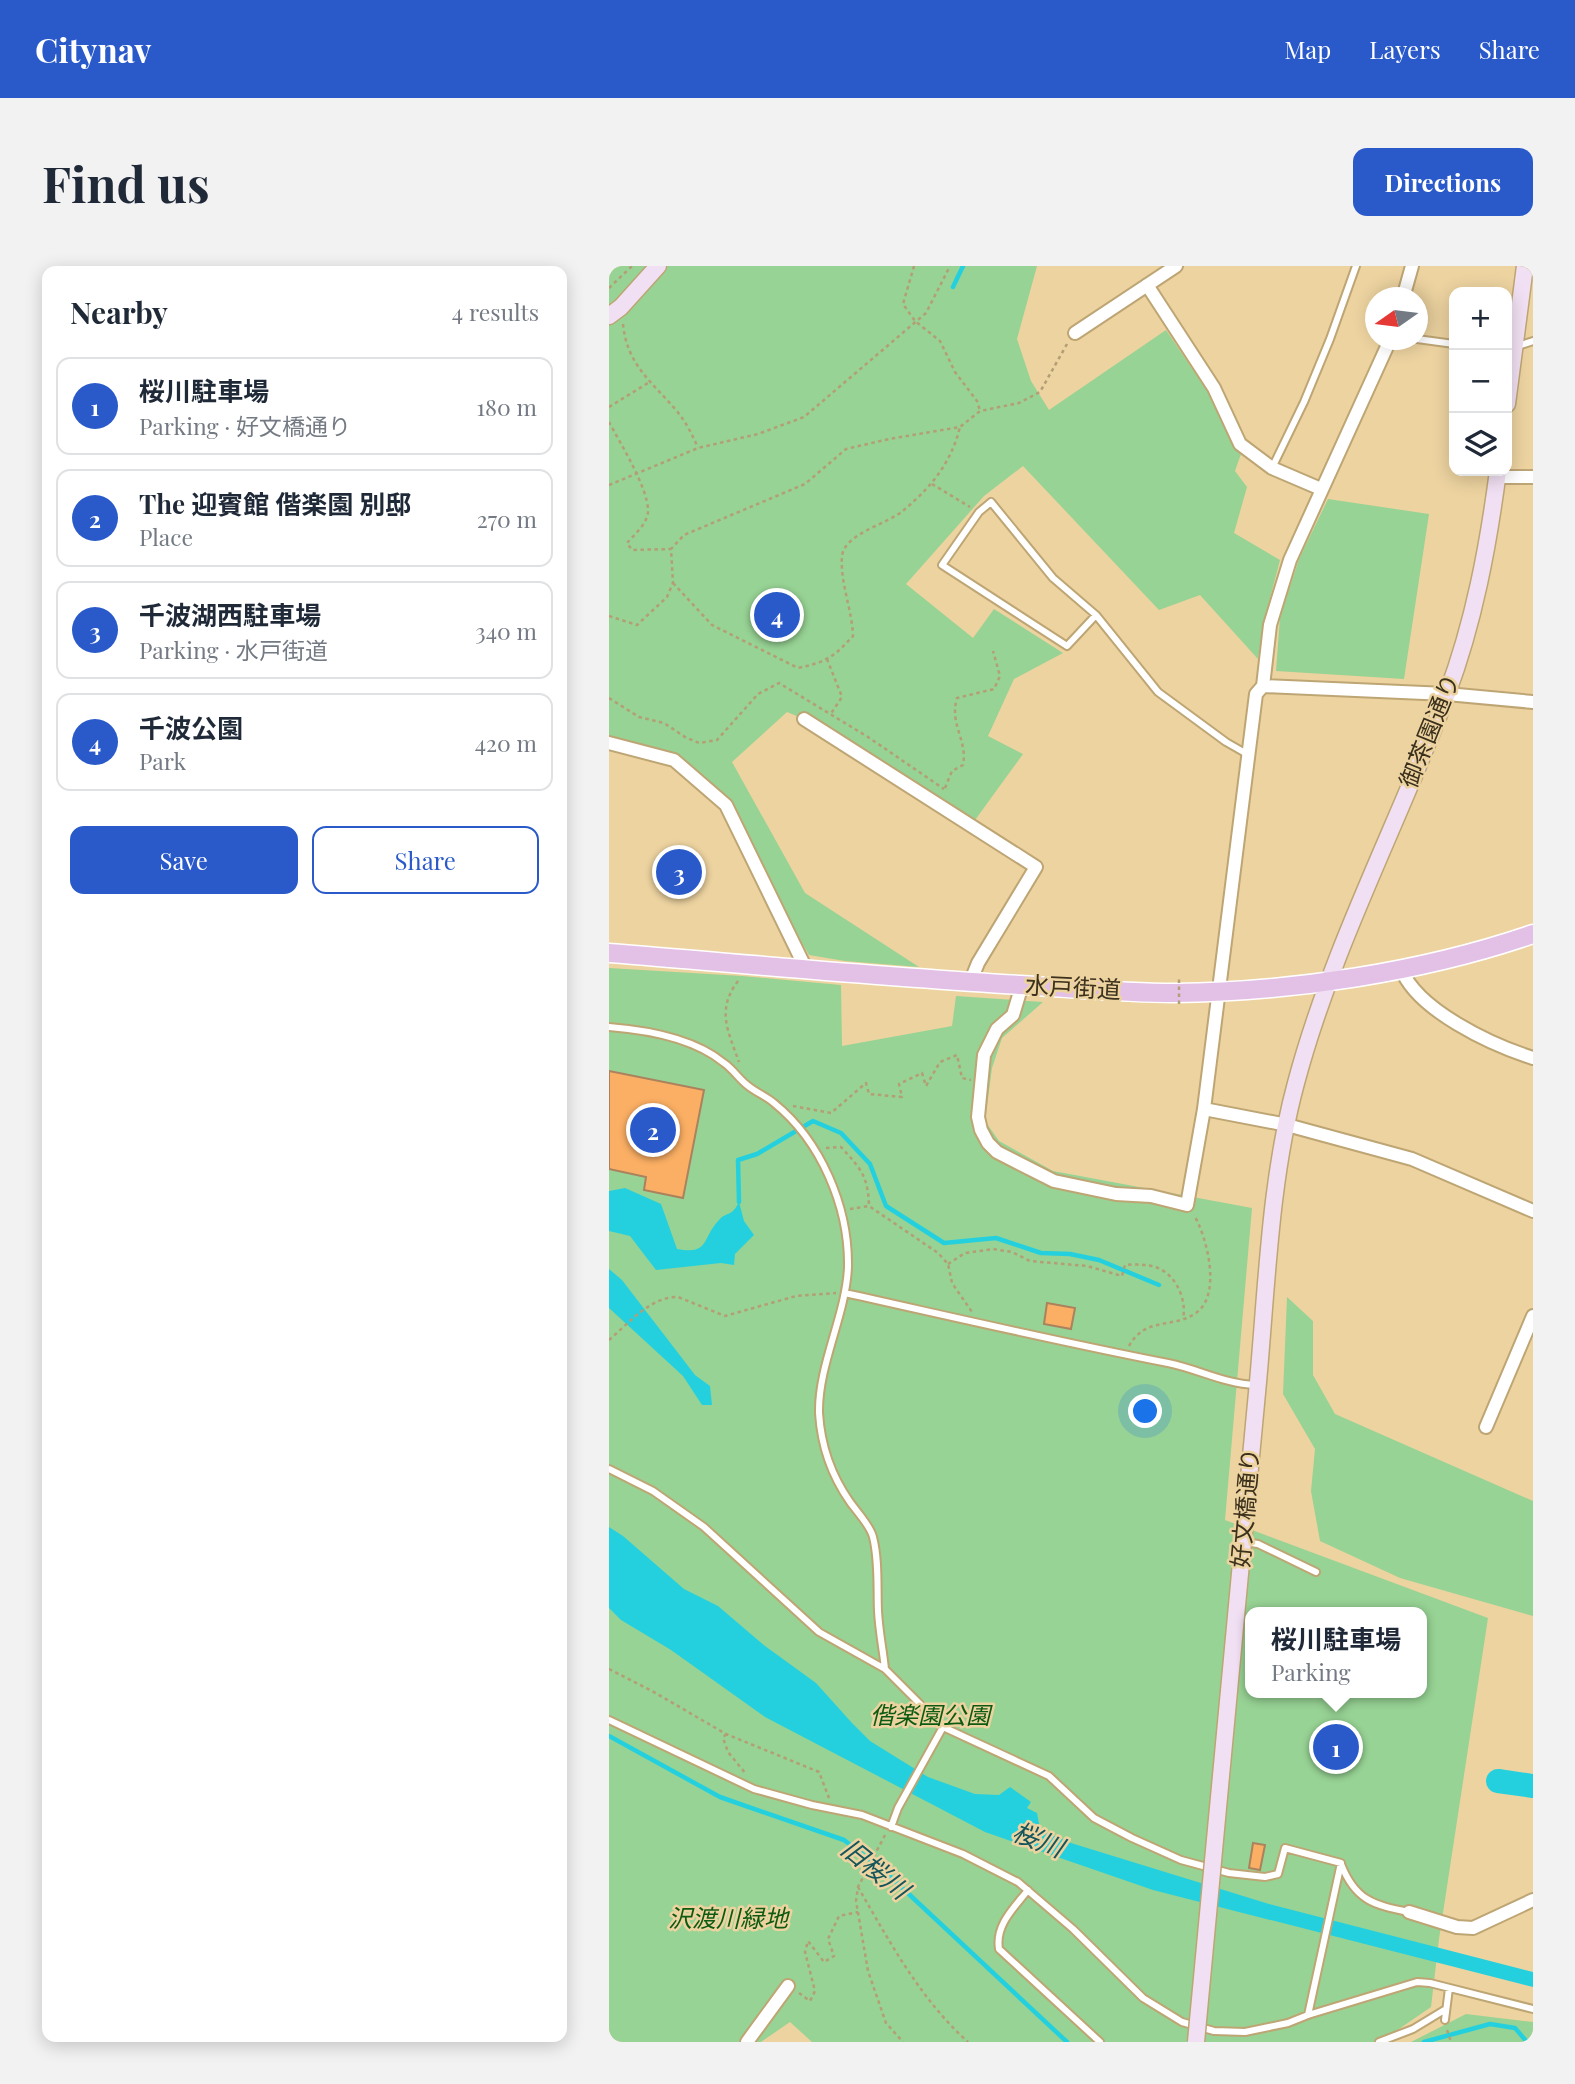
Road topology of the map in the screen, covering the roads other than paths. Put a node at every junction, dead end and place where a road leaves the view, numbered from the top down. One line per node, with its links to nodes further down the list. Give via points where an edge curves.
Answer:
1 (658, 266): 8 (street)
2 (1176, 266): 6 (street)
3 (1356, 266): 16 (lane, via 1304,402)
4 (1412, 266): 7 (street)
5 (1525, 266): 11 (street)
6 (1147, 285): 9 (street); 16 (street, via 1214,388 1240,444)
7 (1406, 287)
8 (615, 311)
9 (1075, 333)
10 (1428, 340): 13 (lane)
11 (1512, 341)
12 (1533, 341): 14 (lane)
13 (1449, 343)
14 (1512, 347)
15 (1385, 350): 20 (street)
16 (1272, 468): 20 (street)
17 (1512, 475): 19 (street)
18 (1498, 476): 23 (street, 御茶園通り, via 1483,570)
19 (1533, 477)
20 (1321, 489): 22 (street, via 1290,560 1270,625)
21 (1096, 615): 21 (lane, via 1053,578 991,502 978,512 942,565 1067,646); 27 (lane, via 1158,692)
22 (1263, 686): 23 (street); 27 (street, via 1256,694)
23 (1447, 694): 24 (street); 32 (street, 御茶園通り)
24 (1533, 702)
25 (804, 719): 33 (street, via 1036,867)
26 (609, 743): 31 (street, via 674,760 726,805)
27 (1247, 754): 35 (street)
28 (1533, 934): 30 (main road, 水戸街道)
29 (609, 953): 31 (main road, 水戸街道)
30 (1401, 968): 32 (main road, 水戸街道); 37 (street, via 1414,990 1461,1027)
31 (807, 971): 33 (main road, 水戸街道)
32 (1329, 981): 35 (main road, 水戸街道); 39 (street, 好文橋通り)
33 (970, 983): 34 (main road, 水戸街道)
34 (1022, 985): 35 (main road, 水戸街道); 38 (street, via 1013,1015 996,1029 984,1055 978,1117 996,1152 1054,1181 1187,1205)
35 (1217, 992): 38 (street)
36 (609, 1027): 41 (lane, via 658,1034 723,1062 804,1133 827,1171 842,1210 848,1241)
37 (1533, 1058)
38 (1204, 1109): 39 (street)
39 (1287, 1125): 40 (street, via 1412,1159); 43 (street, 好文橋通り)
40 (1533, 1211)
41 (845, 1293): 43 (lane, via 1178,1365 1238,1385); 48 (lane, via 819,1411 824,1454 873,1535)
42 (1533, 1317): 44 (street)
43 (1257, 1385): 46 (street, 好文橋通り)
44 (1486, 1427)
45 (609, 1469): 48 (lane, via 653,1491 704,1527 819,1632)
46 (1243, 1541): 47 (lane); 64 (street, 好文橋通り, bridge)
47 (1316, 1573)
48 (885, 1669): 50 (lane)
49 (609, 1720): 51 (lane, via 751,1787 862,1815)
50 (943, 1727): 51 (lane); 52 (lane, via 1049,1776 1094,1818 1181,1860 1265,1877 1278,1874 1285,1848)
51 (891, 1827): 53 (lane, via 963,1854)
52 (1341, 1863): 55 (lane, via 1358,1894 1380,1906); 60 (lane)
53 (1028, 1891): 60 (lane, via 1143,1998 1182,2022 1214,2031 1245,2032); 63 (lane, via 1003,1924 997,1937 999,1949)
54 (1533, 1900): 55 (street, via 1472,1928)
55 (1409, 1912)
56 (788, 1986): 62 (street)
57 (1449, 1988): 58 (lane); 59 (lane); 60 (lane, via 1417,1982)
58 (1446, 2009): 61 (lane); 65 (lane)
59 (1533, 2009)
60 (1308, 2015)
61 (1445, 2020)
62 (747, 2042)
63 (1100, 2042)
64 (1196, 2042)
65 (1379, 2042)

